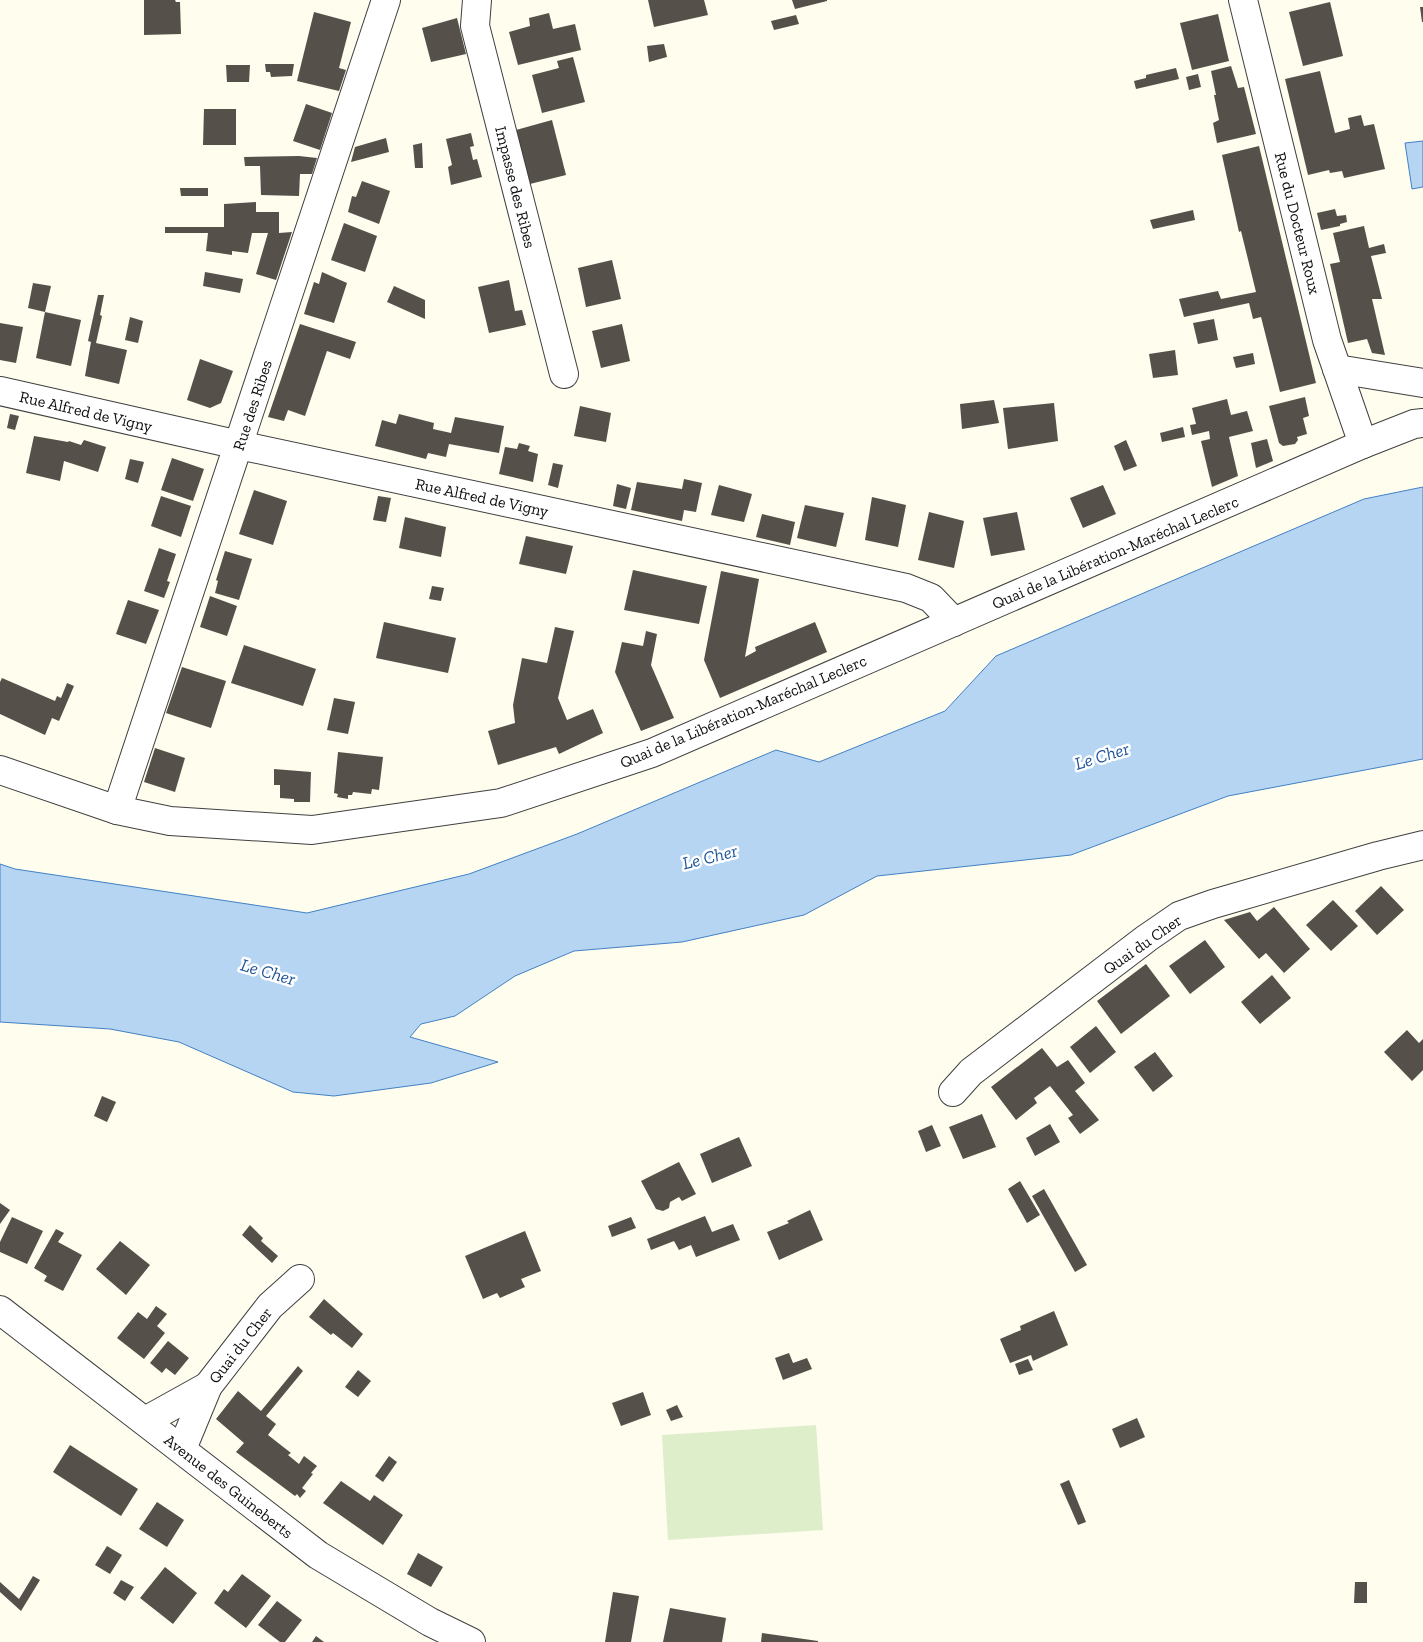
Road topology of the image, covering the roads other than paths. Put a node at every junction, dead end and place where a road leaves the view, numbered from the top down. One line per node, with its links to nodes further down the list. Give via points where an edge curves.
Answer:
1 (386, 0): 10 (street, Rue des Ribes)
2 (476, 0): 5 (street, Impasse des Ribes, via 476,26)
3 (1243, 0): 4 (street, Rue du Docteur Roux, via 1327,340)
4 (1337, 369): 6 (street); 9 (street, Rue du Docteur Roux)
5 (564, 374)
6 (1423, 383)
7 (0, 391): 10 (street, Rue Alfred de Vigny)
8 (1423, 423): 9 (street, Quai de la Libération-Maréchal Leclerc)
9 (1363, 444): 11 (street, Quai de la Libération-Maréchal Leclerc)
10 (239, 445): 11 (street, Rue Alfred de Vigny, via 906,588 930,598); 13 (street, Rue des Ribes)
11 (954, 622): 13 (street, Quai de la Libération-Maréchal Leclerc, via 652,753 501,803 312,830 170,821)
12 (0, 770): 13 (street, Quai de la Libération-Maréchal Leclerc)
13 (117, 810)
14 (1423, 845): 15 (street, Quai du Cher, via 1179,916 971,1072)
15 (953, 1092)
16 (300, 1279): 18 (street, Quai du Cher, via 270,1306)
17 (0, 1310): 19 (street, Avenue des Guineberts)
18 (208, 1386): 19 (street); 20 (street, Quai du Cher)
19 (145, 1420): 20 (street, Avenue des Guineberts)
20 (182, 1449): 21 (street, Avenue des Guineberts, via 318,1554 430,1622)
21 (471, 1642)

